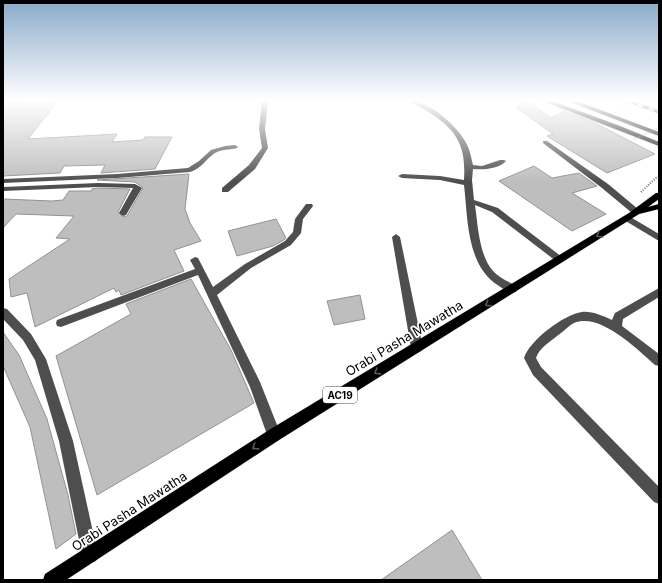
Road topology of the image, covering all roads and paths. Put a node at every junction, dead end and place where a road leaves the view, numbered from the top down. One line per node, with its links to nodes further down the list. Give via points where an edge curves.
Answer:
1 (262, 127): 18 (street, via 265,148 252,167)
2 (452, 127): 12 (street, via 464,142)
3 (618, 127): 9 (main road)
4 (641, 127): 6 (main road)
5 (659, 128): 7 (path, bridge)
6 (659, 134)
7 (634, 139)
8 (545, 142): 21 (street)
9 (659, 144)
10 (235, 147): 15 (street, via 221,147 212,151 197,167 190,170)
11 (502, 161): 12 (street, via 482,168)
12 (470, 167): 16 (street, via 467,172)
13 (659, 175): 21 (path)
14 (402, 176): 16 (street, via 440,178)
15 (3, 181)
16 (468, 183): 20 (street)
17 (3, 189): 24 (street, via 135,186 138,188)
18 (225, 190)
19 (659, 195): 25 (main road)
20 (470, 200): 28 (street, via 495,210); 31 (street, via 482,264 489,274)
21 (626, 203): 25 (street)
22 (309, 206): 33 (street, via 299,219 296,233 288,243 248,266)
23 (659, 206): 25 (main road)
24 (123, 214)
25 (631, 215): 27 (street); 28 (main road, Orabi Pasha Mawatha / AC19, one-way to 28)
26 (396, 237): 37 (street)
27 (659, 238)
28 (559, 259): 31 (main road, Orabi Pasha Mawatha / AC19)
29 (195, 260): 30 (street)
30 (199, 271): 33 (street); 36 (street)
31 (512, 289): 37 (main road, Orabi Pasha Mawatha / AC19, one-way to 37)
32 (659, 292): 35 (street)
33 (212, 293): 39 (street, via 256,386)
34 (3, 312): 41 (street, via 27,337 40,359 66,441)
35 (618, 322): 38 (street); 40 (street, via 582,317 572,319 534,348 530,358 537,371)
36 (61, 323)
37 (417, 348): 39 (main road, Orabi Pasha Mawatha / AC19, one-way to 39)
38 (659, 361)
39 (274, 435): 41 (main road, Orabi Pasha Mawatha / AC19, one-way to 41)
40 (659, 497)
41 (90, 556): 42 (main road, Orabi Pasha Mawatha / AC19)
42 (51, 580)

